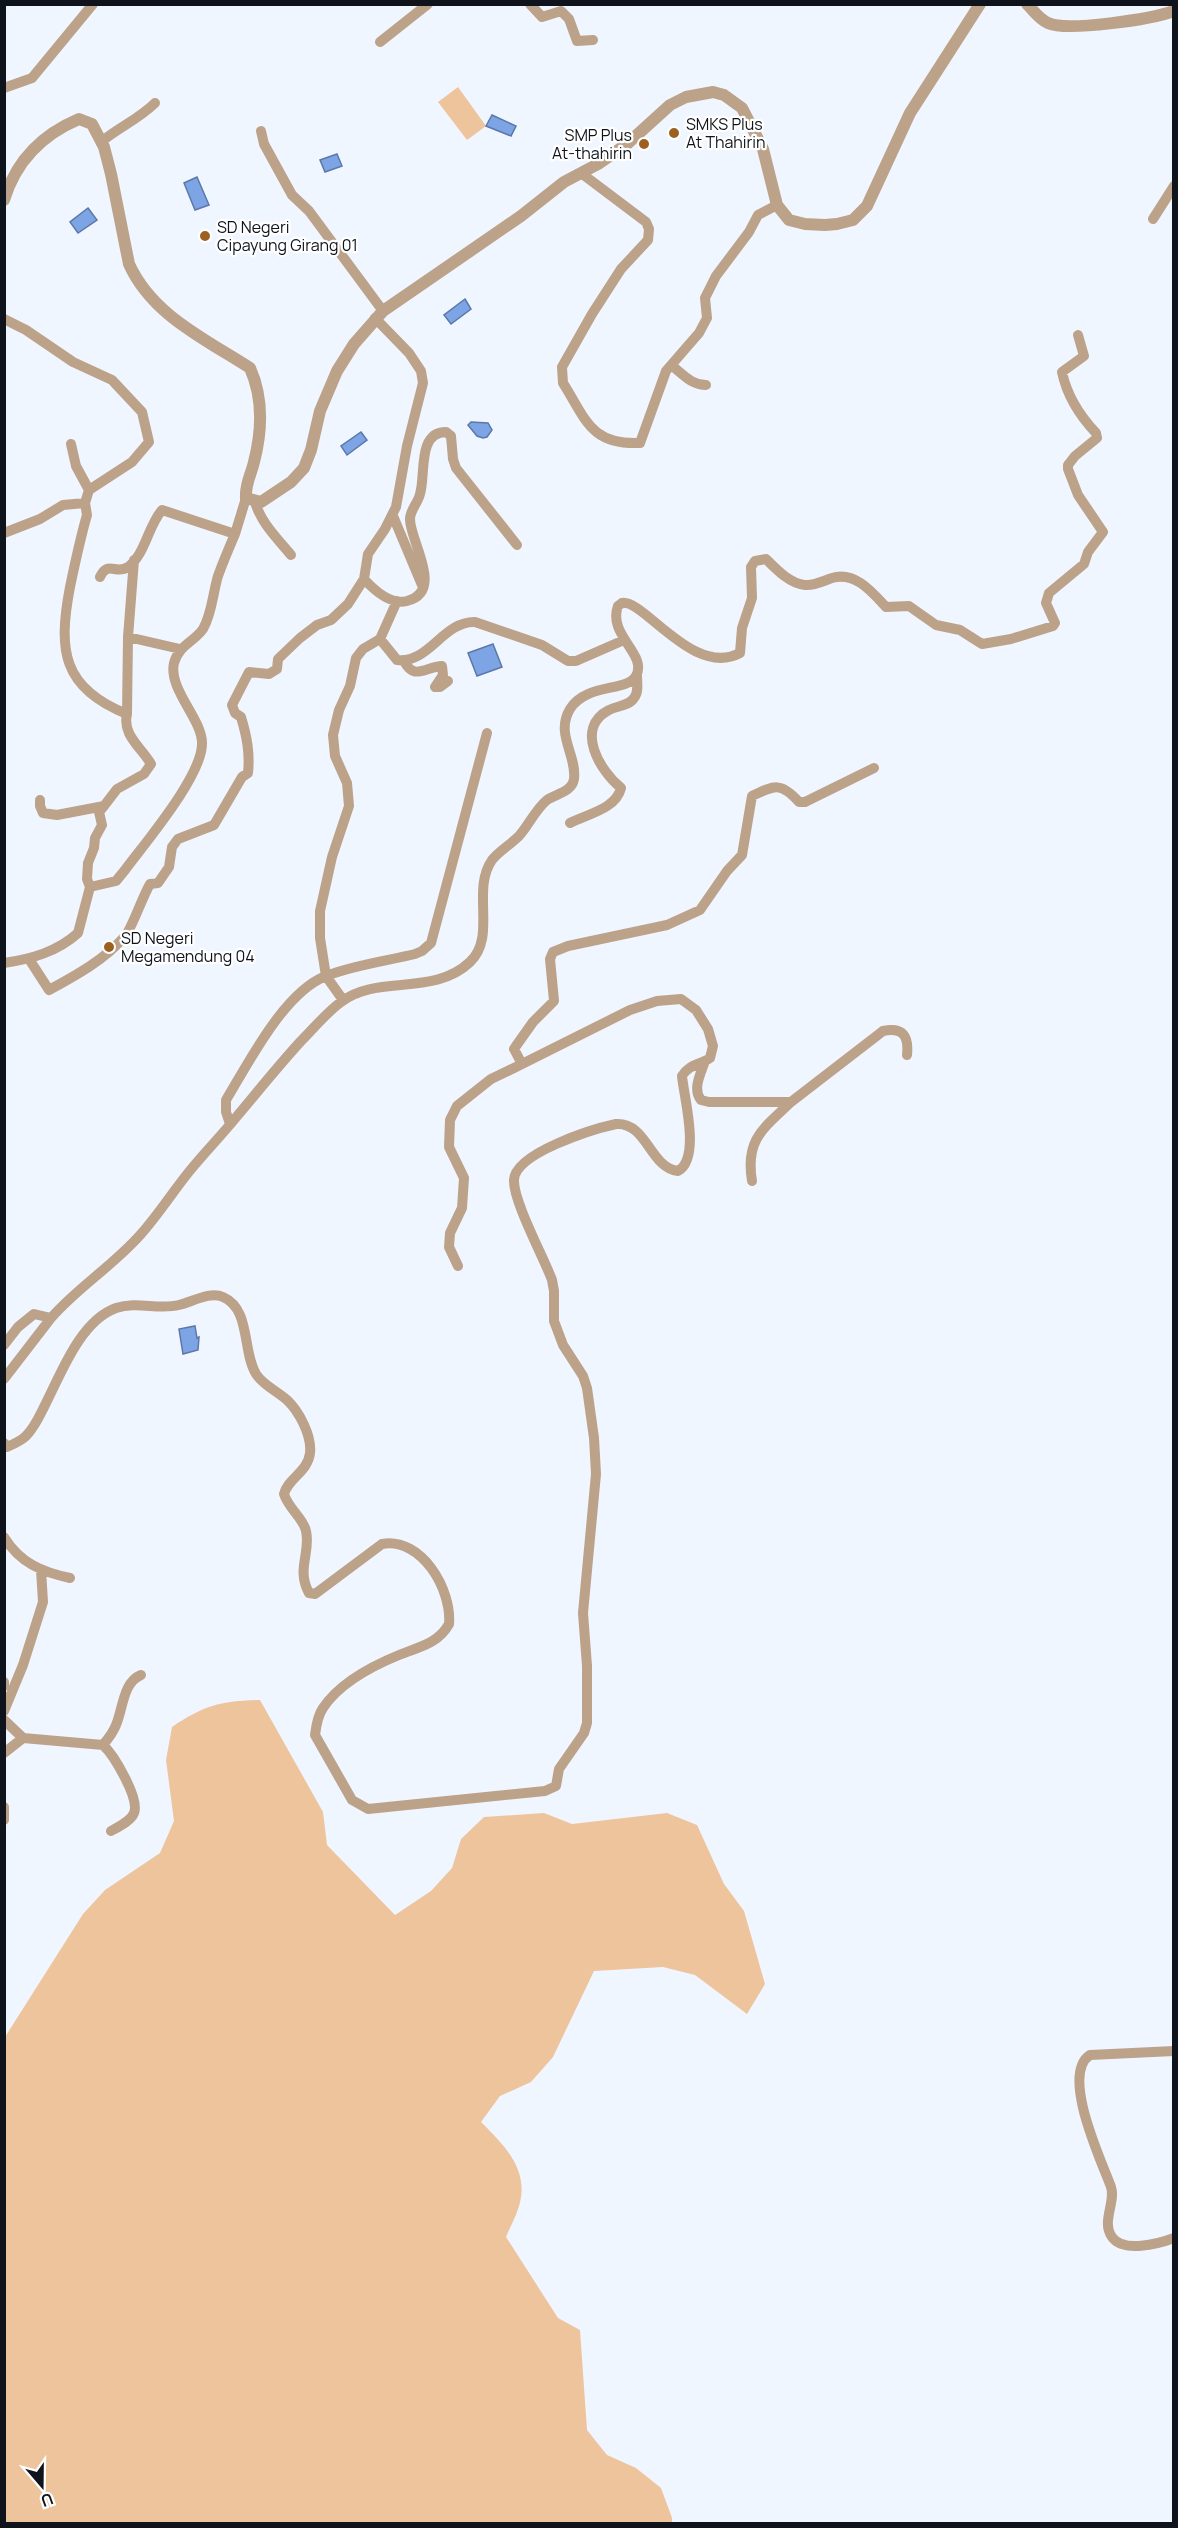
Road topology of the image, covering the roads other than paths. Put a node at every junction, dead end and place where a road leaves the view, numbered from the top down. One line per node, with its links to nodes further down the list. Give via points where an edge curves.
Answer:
1 (93, 4): 9 (street, via 32,78)
2 (428, 4): 8 (street)
3 (530, 4): 7 (street, via 542,17 561,10 578,41)
4 (980, 4): 16 (street, via 910,113 867,206 853,220 837,225 805,224 789,220)
5 (1027, 4): 6 (street, via 1049,24 1066,27 1149,18)
6 (1173, 11)
7 (593, 40)
8 (380, 42)
9 (4, 88)
10 (155, 103): 12 (street)
11 (261, 131): 18 (street, via 291,195 309,211)
12 (101, 142): 15 (street, via 92,124 86,121 79,119 61,127 23,160); 25 (street, via 129,264 136,279 156,303 187,328 250,368 256,381 260,435 245,486)
13 (581, 173): 16 (street, via 627,144 670,105 686,97 713,92 742,108 763,149); 18 (street); 21 (street, via 646,222 649,234 592,314 562,367 562,383 590,427 605,439 640,443 658,388)
14 (1173, 186): 17 (street)
15 (4, 201)
16 (777, 205): 21 (street, via 758,215 716,276 705,298 707,318)
17 (1153, 219)
18 (379, 314): 25 (street, via 337,371 320,411 304,468 276,494 261,502); 27 (street, via 410,353 423,383)
19 (4, 320): 24 (street, via 73,362 112,380 142,412 149,442 132,462)
20 (1078, 335): 39 (street, via 1084,356 1062,372 1073,404 1097,438 1075,456 1068,469 1078,495 1103,532 1084,564 1049,593 1046,603 1055,623 1051,628 982,644 965,633 936,625 909,606 886,607 870,588 858,581 836,577 805,585 762,559 751,565 752,598 742,628 740,653 719,659 708,656 672,638 628,602 618,606 616,612)
21 (671, 365): 22 (street, via 688,380)
22 (706, 385)
23 (71, 444): 24 (street, via 76,466)
24 (89, 490): 26 (street)
25 (251, 500): 29 (street); 31 (street)
26 (85, 502): 28 (street, via 63,505 40,519); 44 (street, via 87,515 63,622 65,651 74,675 87,691)
27 (393, 516): 34 (street, via 368,554); 35 (street)
28 (4, 532)
29 (235, 534): 32 (street, via 162,510); 40 (street, via 203,629)
30 (517, 544): 35 (street, via 456,468 451,436 440,432 432,437 424,455 420,495 410,518 426,578)
31 (291, 555)
32 (134, 560): 33 (street, via 121,570 107,568); 37 (street)
33 (100, 577)
34 (364, 579): 36 (street); 51 (street, via 348,604 331,620 300,638 278,659 277,669 269,674 249,672 232,705 241,717 247,738 248,773 214,825 178,838 172,847 169,867 158,883 150,884 127,934 85,969 49,990)
35 (423, 589): 36 (street, via 412,599)
36 (397, 601): 38 (street)
37 (128, 636): 40 (street); 44 (street)
38 (380, 639): 41 (street, via 391,656); 53 (street, via 356,658 333,735 335,756 347,783 349,806 320,911)
39 (624, 640): 41 (street, via 568,661 542,645 466,622 418,656); 42 (street, via 634,652)
40 (180, 649): 50 (street, via 173,672 202,742 201,759 116,881)
41 (404, 661): 43 (street, via 416,672 442,666 444,675 435,687)
42 (637, 675): 49 (street, via 638,691 632,702 609,710 591,730 601,767 621,788 620,794 611,804); 54 (street, via 622,686 591,692 572,706 564,734 573,782 541,806 518,837 492,861 482,897 482,942 470,963 439,981 357,992)
43 (448, 681)
44 (127, 714): 48 (street, via 127,731 151,764 144,774 117,789)
45 (487, 733): 53 (street, via 431,943 415,954)
46 (874, 768): 57 (street, via 805,802 787,789 774,786 752,796 742,855 694,914 667,926 553,952 550,959 554,1001 514,1049)
47 (40, 800): 48 (street, via 43,813 57,815)
48 (104, 806): 50 (street, via 99,812 102,825 88,863)
49 (570, 823)
50 (90, 887): 51 (street, via 78,933 62,945)
51 (29, 959): 52 (street)
52 (4, 963)
53 (326, 976): 54 (street); 59 (street, via 307,987 266,1032 225,1102)
54 (343, 1000): 59 (street, via 286,1057)
55 (907, 1055): 58 (street, via 905,1037 900,1031 883,1031)
56 (705, 1061): 57 (street, via 713,1046 708,1029 696,1010 681,999 657,1001 630,1010); 58 (street, via 697,1087 701,1100); 65 (street, via 696,1063 682,1076 690,1132 689,1153 678,1171 659,1161 639,1135 622,1124 609,1125 547,1148 527,1160 515,1174 518,1200 555,1291 554,1321 563,1345 583,1376 594,1438 596,1474 583,1613 587,1723 559,1769 556,1786 545,1791 387,1808 368,1809 352,1800 315,1735 322,1709 362,1674 436,1641 449,1624 448,1601 444,1586 423,1558 392,1542 376,1548 315,1594 309,1593 303,1582 307,1533 284,1494 306,1466 310,1452 307,1437 289,1402 256,1374 242,1316 224,1297 162,1307 129,1305 106,1314 64,1362 33,1429)
57 (522, 1064): 61 (street, via 491,1079 457,1106 450,1120 449,1147 464,1178 462,1208 450,1233 449,1247)
58 (791, 1102): 60 (street, via 765,1127 753,1147)
59 (230, 1124): 62 (street, via 141,1234)
60 (752, 1180)
61 (458, 1266)
62 (51, 1318): 63 (street, via 34,1314); 64 (street)
63 (4, 1345)
64 (4, 1379)
65 (5, 1447)
66 (4, 1537): 67 (street, via 12,1550)
67 (41, 1570): 68 (street); 70 (street, via 43,1602)
68 (70, 1578)
69 (141, 1675): 73 (street, via 128,1684 115,1728)
70 (4, 1711)
71 (4, 1720): 72 (street)
72 (23, 1738): 73 (street); 74 (street)
73 (103, 1745): 77 (street, via 121,1768 135,1811)
74 (4, 1753)
75 (4, 1807): 76 (street)
76 (4, 1820)
77 (111, 1832)
78 (1173, 2051): 79 (street, via 1090,2055 1081,2067 1080,2083 1086,2124 1112,2190 1108,2216 1112,2238 1133,2246)
79 (1173, 2238)

